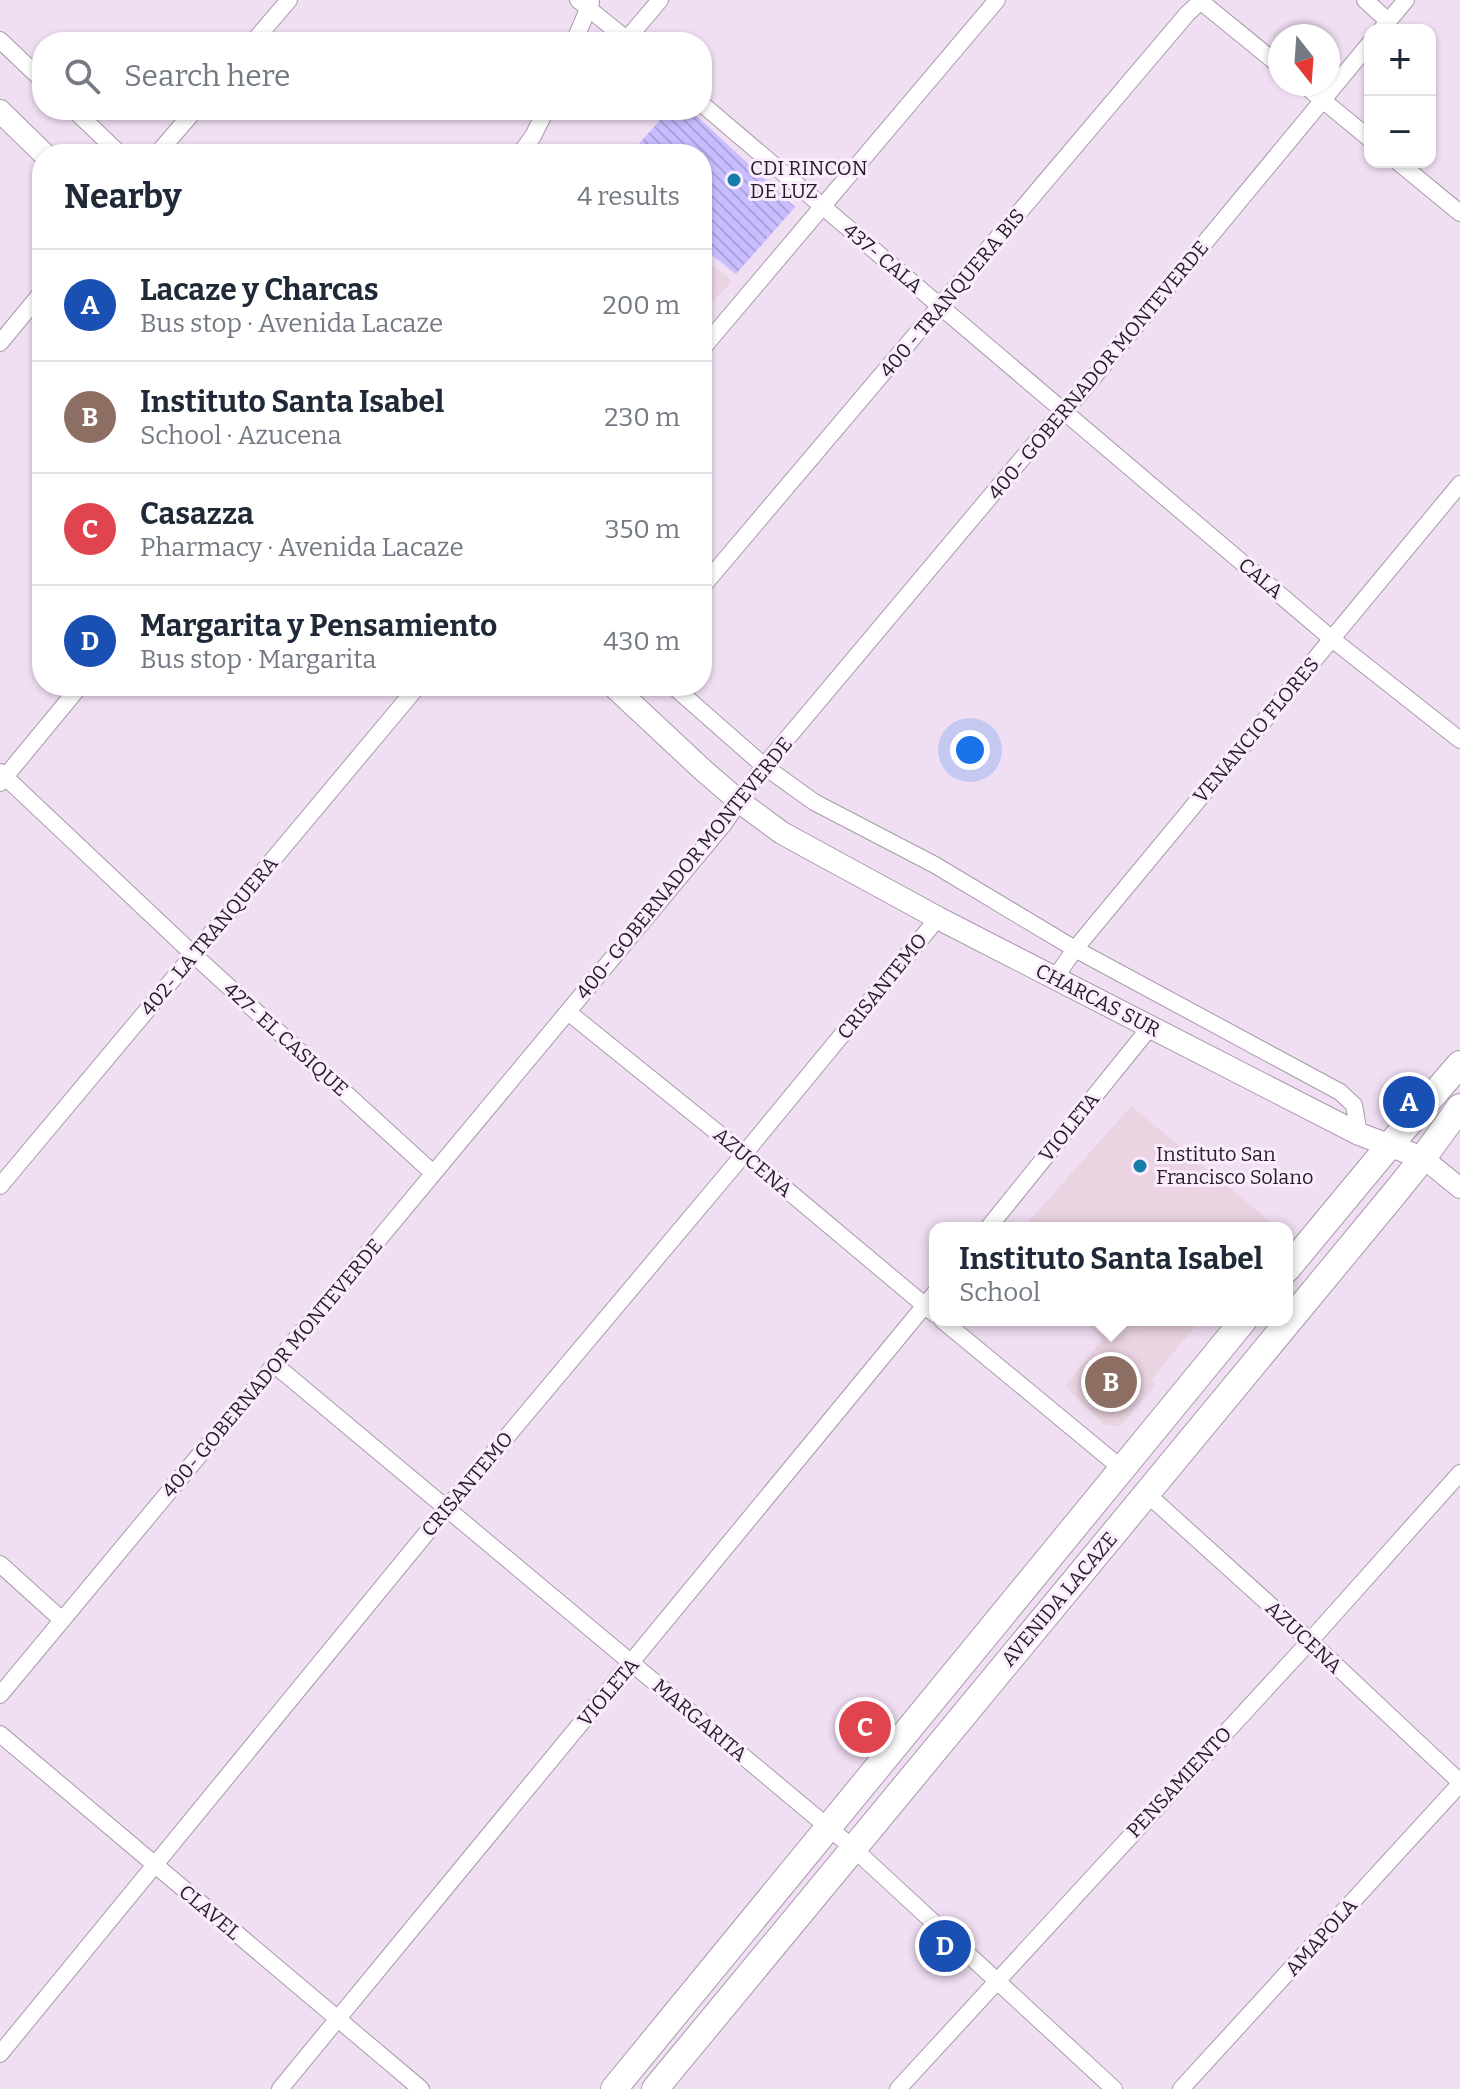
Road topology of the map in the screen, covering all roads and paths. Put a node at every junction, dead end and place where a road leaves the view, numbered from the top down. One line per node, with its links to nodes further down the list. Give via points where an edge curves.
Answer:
1 (289, 0): 10 (street)
2 (660, 0): 13 (street)
3 (997, 0): 31 (street)
4 (1201, 0): 16 (street); 34 (street, 400 - TRANQUERA BIS)
5 (1365, 0): 8 (street)
6 (1406, 0): 9 (street)
7 (586, 3): 11 (street); 12 (street)
8 (1383, 24)
9 (1385, 24)
10 (262, 32)
11 (577, 32)
12 (618, 32)
13 (635, 32)
14 (0, 40): 17 (street)
15 (1364, 50): 19 (street, 400- GOBERNADOR MONTEVERDE)
16 (1268, 56)
17 (32, 70)
18 (1318, 96): 19 (street)
19 (1323, 100): 25 (street); 37 (street, 400- GOBERNADOR MONTEVERDE)
20 (0, 111): 26 (main road)
21 (712, 113): 31 (street, 437- CALA)
22 (84, 120): 27 (street)
23 (186, 120): 28 (street)
24 (541, 120): 29 (street)
25 (1364, 134)
26 (34, 144)
27 (110, 144)
28 (166, 144)
29 (527, 144)
30 (1405, 168): 32 (street)
31 (823, 207): 34 (street, 437- CALA); 35 (street)
32 (1460, 213)
33 (32, 304): 36 (street)
34 (941, 306): 37 (street, 437- CALA); 39 (street, 400 - TRANQUERA BIS)
35 (712, 337)
36 (0, 343)
37 (1065, 411): 40 (street, CALA); 46 (street, 400- GOBERNADOR MONTEVERDE)
38 (1460, 484): 40 (street, VENANCIO FLORES)
39 (712, 575)
40 (1332, 639): 45 (street, CALA); 50 (street, VENANCIO FLORES)
41 (71, 696): 47 (street)
42 (410, 696): 51 (street, 402- LA TRANQUERA)
43 (624, 696): 48 (main road, CHARCAS SUR)
44 (684, 696): 46 (street)
45 (1460, 740)
46 (764, 766): 48 (street, 400- GOBERNADOR MONTEVERDE); 50 (street, via 814,802 935,865)
47 (2, 777): 51 (street, 427- EL CASIQUE)
48 (740, 802): 49 (main road, CHARCAS SUR, via 804,846); 53 (street, 400- GOBERNADOR MONTEVERDE)
49 (938, 918): 52 (main road, CHARCAS SUR); 59 (street, CRISANTEMO)
50 (1075, 949): 52 (street, VENANCIO FLORES); 57 (street, via 1340,1092 1354,1105)
51 (194, 955): 61 (street, 427- EL CASIQUE); 62 (street, 402- LA TRANQUERA)
52 (1055, 978): 54 (main road, CHARCAS SUR)
53 (568, 1012): 59 (street, AZUCENA); 61 (street, 400- GOBERNADOR MONTEVERDE)
54 (1151, 1026): 57 (main road, CHARCAS SUR); 64 (street, VIOLETA)
55 (1460, 1064): 58 (main road)
56 (1460, 1107): 60 (main road, AVENIDA LACAZE)
57 (1359, 1134): 58 (main road, CHARCAS SUR)
58 (1389, 1146): 60 (main road, CHARCAS SUR); 65 (main road)
59 (744, 1154): 66 (street, AZUCENA); 76 (street, CRISANTEMO)
60 (1423, 1158): 63 (street, CHARCAS SUR); 68 (main road, AVENIDA LACAZE)
61 (433, 1173): 72 (street, 400- GOBERNADOR MONTEVERDE)
62 (0, 1186)
63 (1460, 1188)
64 (993, 1222)
65 (1293, 1262)
66 (929, 1303)
67 (929, 1309): 80 (street, VIOLETA)
68 (1293, 1315)
69 (949, 1326): 73 (street)
70 (1239, 1326): 73 (main road, AVENIDA LACAZE)
71 (1284, 1326): 75 (main road, AVENIDA LACAZE)
72 (275, 1365): 76 (street, MARGARITA); 78 (street, 400- GOBERNADOR MONTEVERDE)
73 (1121, 1468): 84 (main road, AVENIDA LACAZE); 85 (main road, via 1074,1543 861,1807)
74 (1460, 1473): 79 (street, PENSAMIENTO)
75 (1146, 1493): 79 (street, AZUCENA); 85 (main road, AVENIDA LACAZE)
76 (447, 1508): 80 (street, MARGARITA); 86 (street, CRISANTEMO)
77 (0, 1564): 78 (street)
78 (62, 1620): 81 (street, 400- GOBERNADOR MONTEVERDE)
79 (1310, 1641): 83 (street, AZUCENA); 87 (street, PENSAMIENTO)
80 (632, 1663): 84 (street, MARGARITA); 88 (street, VIOLETA)
81 (0, 1695)
82 (0, 1734): 86 (street, CLAVEL)
83 (1460, 1783): 96 (street, AMAPOLA)
84 (828, 1827): 85 (street, MARGARITA); 92 (main road, AVENIDA LACAZE)
85 (853, 1848): 87 (street, MARGARITA); 93 (main road, AVENIDA LACAZE)
86 (155, 1865): 88 (street, CLAVEL); 89 (street, CRISANTEMO)
87 (997, 1980): 94 (street, PENSAMIENTO); 95 (street, MARGARITA)
88 (338, 2019): 90 (street, VIOLETA); 91 (street, CLAVEL)
89 (0, 2054)
90 (280, 2089)
91 (421, 2089)
92 (614, 2089)
93 (655, 2089)
94 (898, 2089)
95 (1114, 2089)
96 (1181, 2089)

